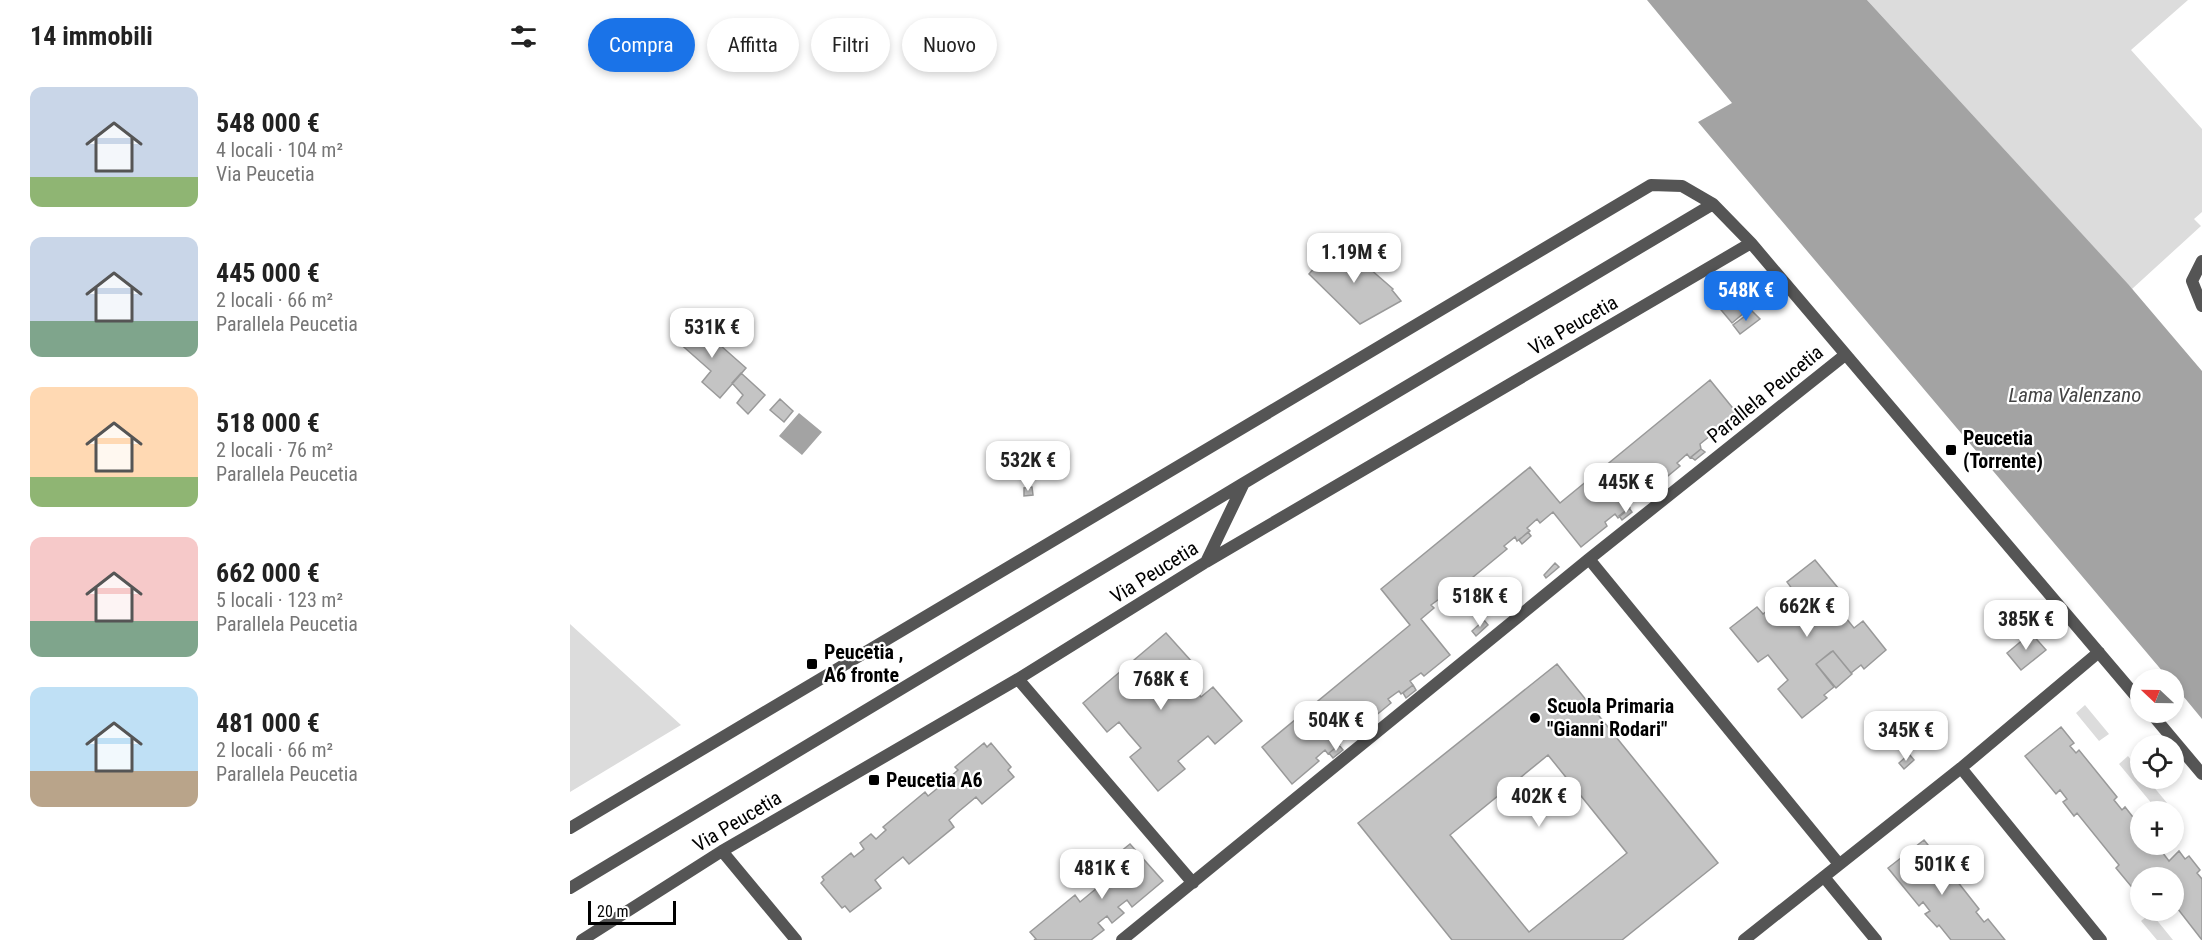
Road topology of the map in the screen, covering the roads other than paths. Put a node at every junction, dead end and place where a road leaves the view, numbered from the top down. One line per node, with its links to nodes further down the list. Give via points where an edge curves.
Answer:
1 (1713, 204): 2 (street); 6 (street, Via Peucetia); 15 (street, via 1682,186 1651,185)
2 (1751, 243): 5 (street); 8 (street, Via Peucetia)
3 (2202, 261): 4 (street, via 2192,281)
4 (2202, 306)
5 (1845, 355): 7 (street, Parallela Peucetia); 9 (street)
6 (1244, 483): 8 (street); 20 (street, Via Peucetia)
7 (1589, 559): 17 (street); 19 (street, Parallela Peucetia)
8 (1206, 562): 10 (street, Via Peucetia)
9 (2098, 652): 11 (street); 13 (street)
10 (1018, 679): 16 (street, Via Peucetia); 19 (street)
11 (2130, 689)
12 (2159, 723): 14 (street)
13 (1961, 768): 17 (street); 26 (street)
14 (2202, 774)
15 (570, 828)
16 (722, 851): 21 (street, Via Peucetia); 22 (street)
17 (1839, 864): 18 (street)
18 (1824, 877): 24 (street); 25 (street)
19 (1193, 883): 23 (street, Parallela Peucetia)
20 (570, 888)
21 (582, 940)
22 (796, 940)
23 (1122, 940)
24 (1744, 940)
25 (1876, 940)
26 (2101, 940)

